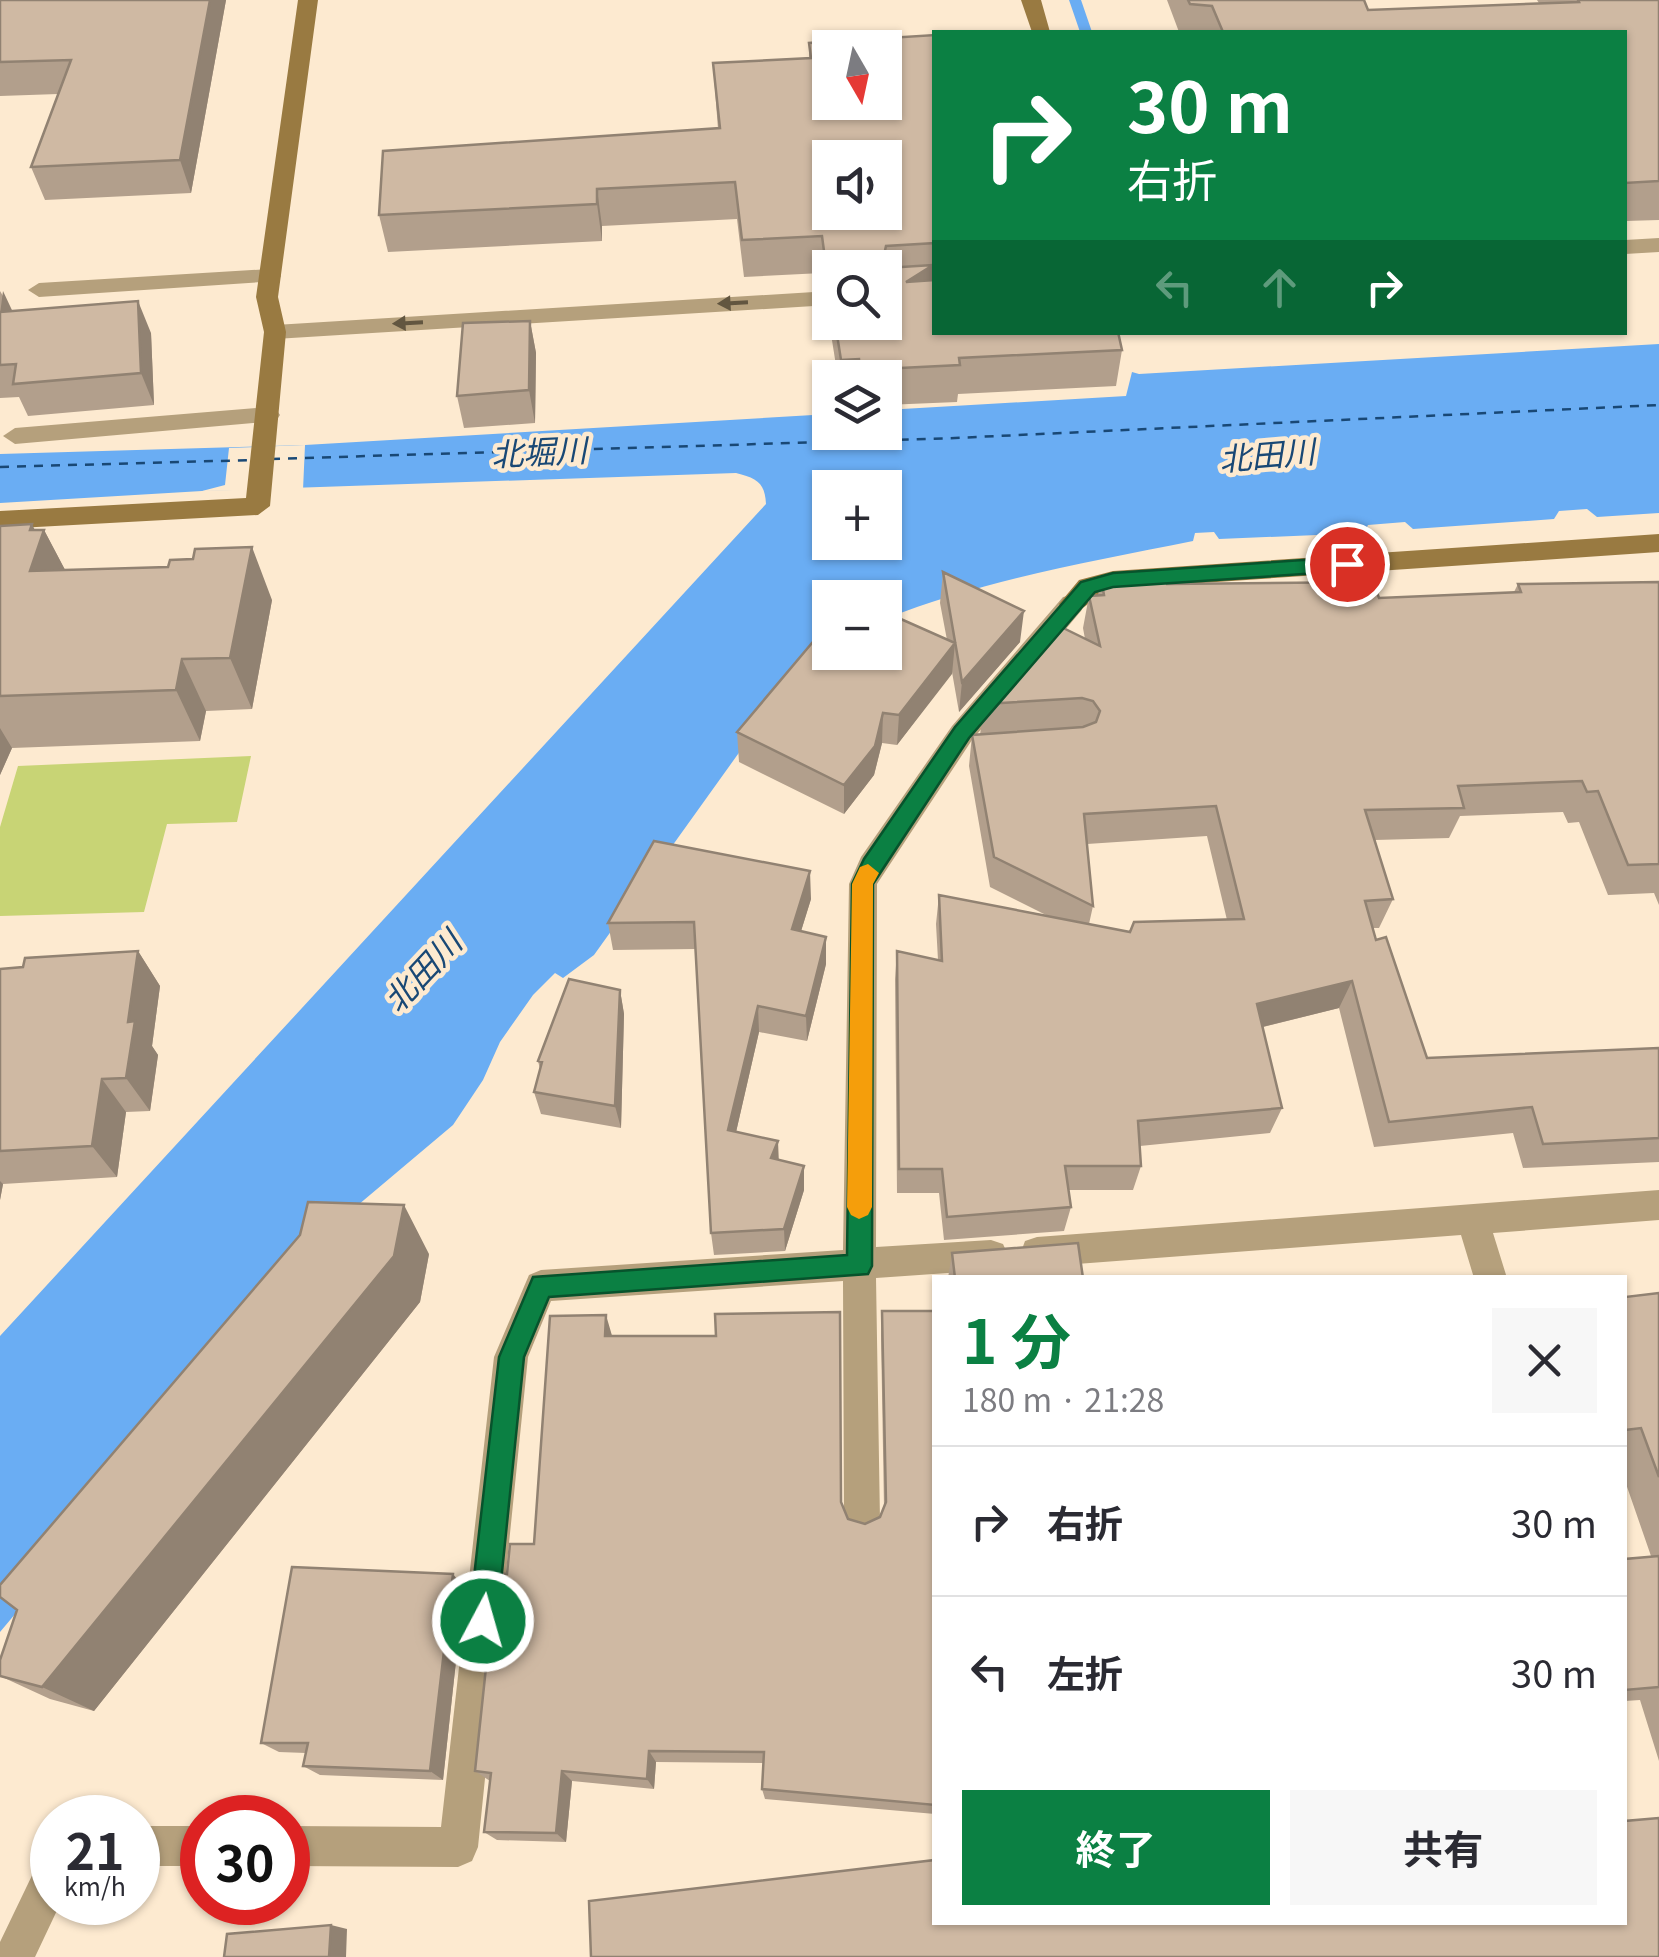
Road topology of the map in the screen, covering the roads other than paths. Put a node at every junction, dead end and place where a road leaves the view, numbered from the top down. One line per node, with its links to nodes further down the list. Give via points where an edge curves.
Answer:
1 (308, 0): 6 (street)
2 (1031, 0): 3 (street)
3 (1039, 30)
4 (1659, 245): 5 (street)
5 (1627, 247)
6 (270, 276): 7 (street); 9 (street)
7 (38, 290)
8 (812, 299): 9 (street, one-way to 9)
9 (275, 332): 10 (street)
10 (268, 414): 11 (street); 12 (street, via 258,506)
11 (15, 436)
12 (0, 520)
13 (1659, 543): 15 (street, via 1113,580 1088,587)
14 (985, 750): 15 (street)
15 (949, 753): 18 (street, via 862,884)
16 (1659, 1205): 17 (street)
17 (1472, 1219): 18 (street); 19 (street)
18 (859, 1266): 20 (street); 21 (street, via 542,1286 512,1357 458,1847)
19 (1490, 1275)
20 (862, 1521)
21 (310, 1846)
22 (30, 1923): 23 (street)
23 (14, 1957)

